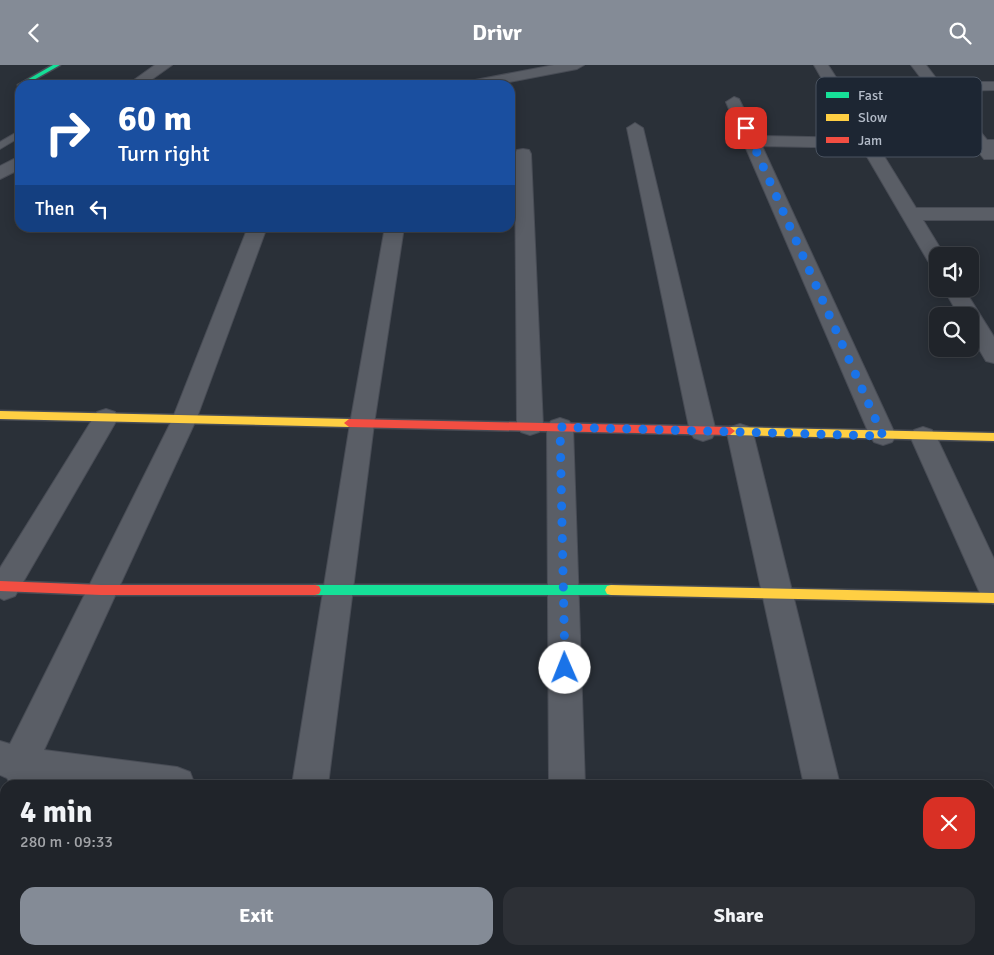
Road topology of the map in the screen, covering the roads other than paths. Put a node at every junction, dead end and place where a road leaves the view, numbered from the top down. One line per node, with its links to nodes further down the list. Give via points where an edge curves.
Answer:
1 (57, 65): 8 (street)
2 (164, 65): 9 (street)
3 (577, 65): 10 (street)
4 (821, 65): 6 (street)
5 (918, 65): 7 (street)
6 (828, 77)
7 (928, 77)
8 (29, 80)
9 (142, 80)
10 (497, 80)
11 (734, 102): 14 (street)
12 (635, 128): 37 (street)
13 (15, 137): 17 (lane)
14 (752, 141): 15 (street); 39 (street)
15 (816, 142)
16 (988, 145): 20 (street)
17 (0, 146)
18 (523, 154): 23 (street)
19 (875, 157): 24 (street)
20 (994, 160)
21 (15, 164): 22 (street)
22 (0, 175)
23 (518, 208): 35 (street)
24 (909, 213): 25 (street); 28 (street)
25 (994, 213)
26 (256, 232): 33 (street)
27 (395, 232): 34 (street)
28 (930, 247)
29 (959, 297): 30 (street)
30 (994, 356)
31 (0, 415): 32 (street)
32 (106, 418): 33 (street); 42 (street)
33 (184, 420): 34 (street); 44 (street)
34 (362, 424): 35 (street); 45 (street)
35 (530, 426): 36 (street)
36 (560, 427): 37 (street); 43 (street)
37 (703, 432): 38 (street)
38 (740, 433): 39 (street); 47 (street)
39 (883, 436): 40 (street)
40 (923, 437): 41 (street); 46 (street)
41 (994, 437)
42 (2, 586): 44 (street)
43 (564, 589): 45 (street); 47 (street); 52 (street)
44 (101, 590): 45 (street); 49 (street)
45 (339, 590): 51 (street)
46 (994, 591)
47 (778, 594): 48 (street); 53 (street)
48 (994, 599)
49 (16, 769): 50 (street)
50 (127, 780)
51 (311, 780)
52 (567, 780)
53 (821, 780)

